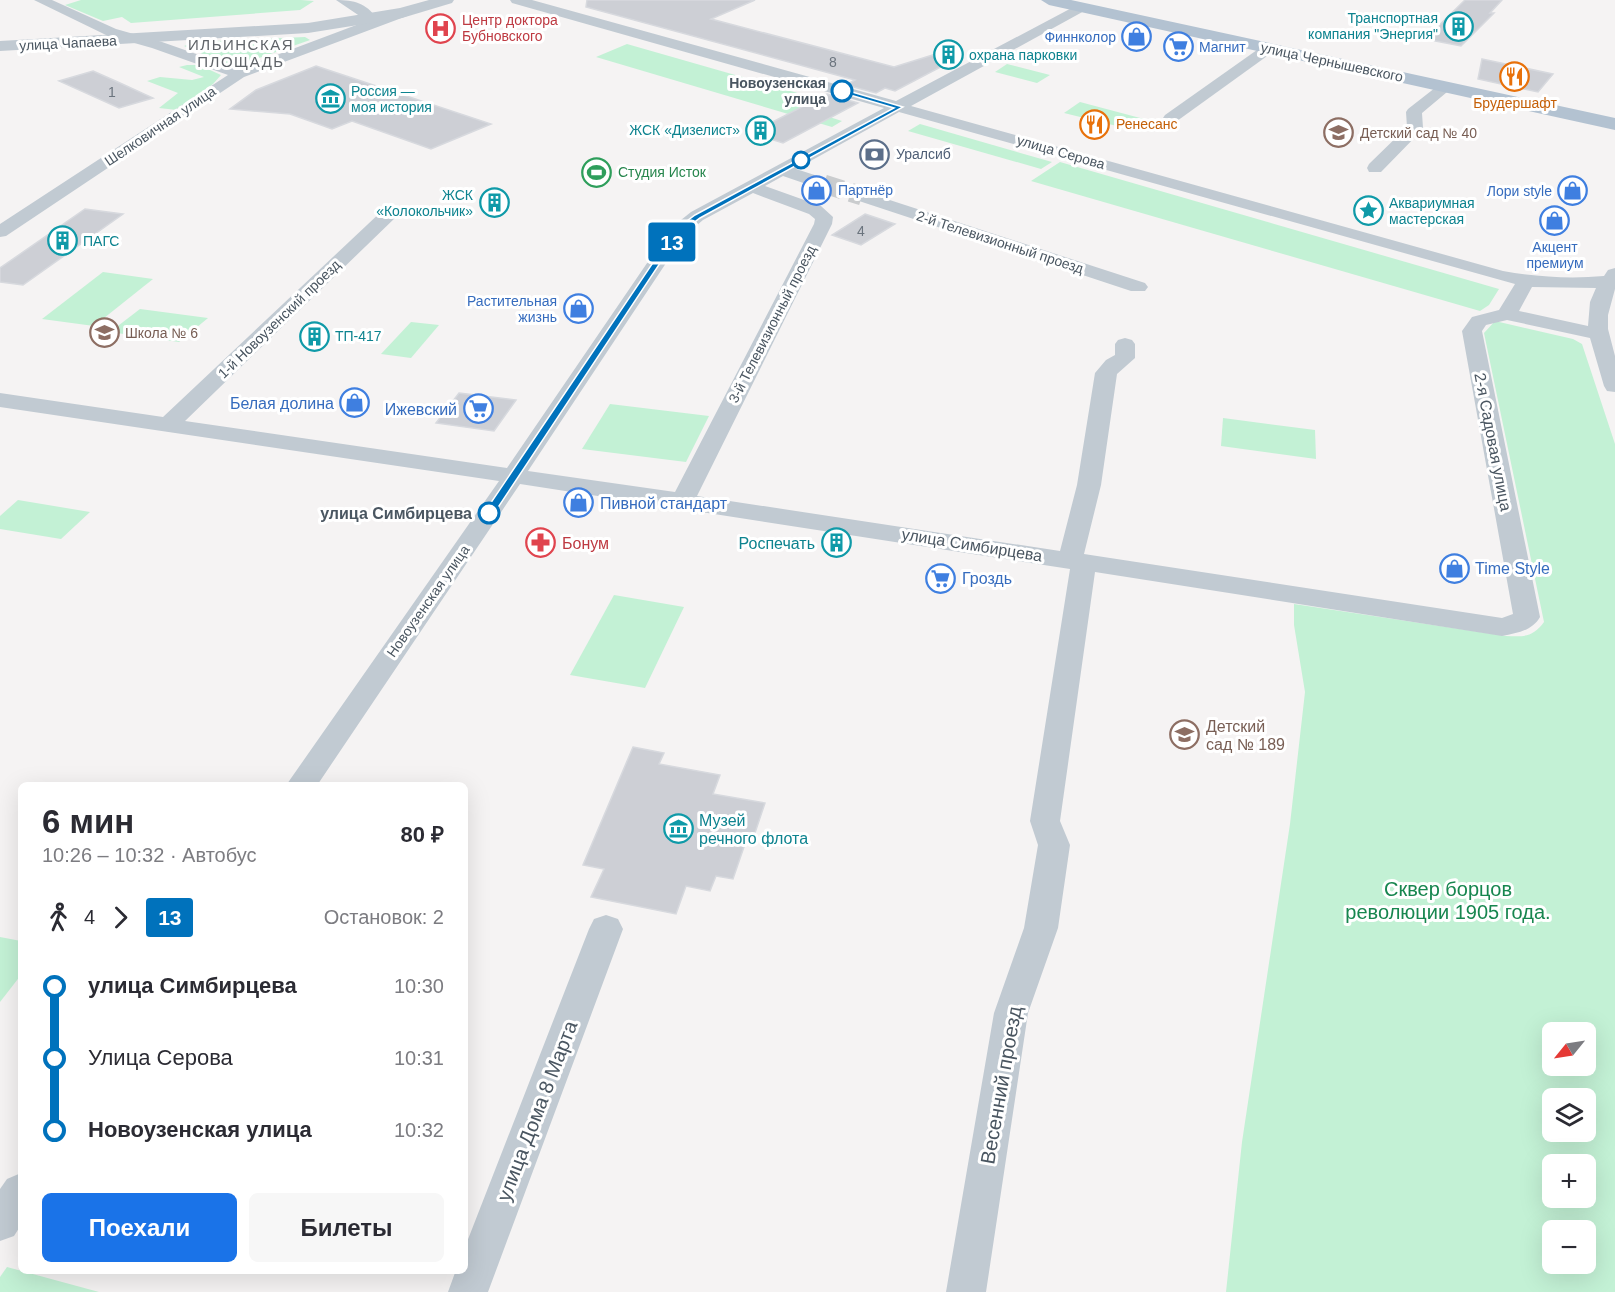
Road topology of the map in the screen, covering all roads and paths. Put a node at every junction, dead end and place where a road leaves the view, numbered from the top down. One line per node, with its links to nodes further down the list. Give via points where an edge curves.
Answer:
1 (41, 0): 10 (street, via 111,32)
2 (343, 0): 8 (street)
3 (446, 0): 7 (street, Шелковичная улица)
4 (517, 0): 16 (street, улица Серова)
5 (1049, 0): 6 (main road, улица Чернышевского)
6 (1081, 7): 13 (main road, улица Чернышевского); 16 (street, Новоузенская улица)
7 (402, 13): 8 (street); 11 (street, Шелковичная улица)
8 (371, 18): 9 (street)
9 (308, 28): 10 (street); 11 (street, via 329,34)
10 (136, 39): 12 (street, улица Чапаева); 14 (street)
11 (331, 40): 14 (street, Шелковичная улица)
12 (0, 46)
13 (1269, 48): 15 (main road, улица Чернышевского); 17 (street)
14 (239, 74): 25 (street, Шелковичная улица)
15 (1444, 87): 18 (main road, улица Чернышевского); 19 (street, via 1414,112 1415,128)
16 (900, 107): 20 (street, Новоузенская улица); 27 (street, улица Серова)
17 (1171, 118)
18 (1615, 124)
19 (1375, 168)
20 (783, 170): 21 (street); 22 (street, Новоузенская улица)
21 (824, 184)
22 (753, 187): 35 (street, Новоузенская улица, via 698,216 678,232); 36 (street, 3-й Телевизионный проезд, via 815,210 824,217 823,224)
23 (862, 196): 28 (street, 2-й Телевизионный проезд)
24 (390, 213): 34 (street, 1-й Новоузенский проезд)
25 (0, 232)
26 (1611, 278): 27 (street, улица Серова, via 1586,284); 30 (street, via 1596,318)
27 (1526, 281): 29 (street)
28 (1138, 287)
29 (1507, 314): 30 (street); 38 (street, 2-я Садовая улица, via 1479,321 1472,332 1527,616)
30 (1598, 334): 32 (street)
31 (1125, 344): 37 (street, Весенний проезд, via 1125,358 1106,373)
32 (1615, 386)
33 (0, 400): 34 (street, улица Симбирцева)
34 (168, 425): 35 (street, улица Симбирцева)
35 (514, 476): 36 (street, улица Симбирцева); 39 (street, Новоузенская улица)
36 (682, 501): 37 (street, улица Симбирцева)
37 (1077, 562): 38 (street, улица Симбирцева, via 1502,627); 44 (street, Весенний проезд, via 1045,821 1054,845 1041,928 1011,1013)
38 (1516, 624)
39 (303, 782)
40 (606, 929): 43 (street, улица Дома 8 Марта)
41 (18, 1196): 42 (street)
42 (0, 1222)
43 (468, 1292)
44 (966, 1292)

